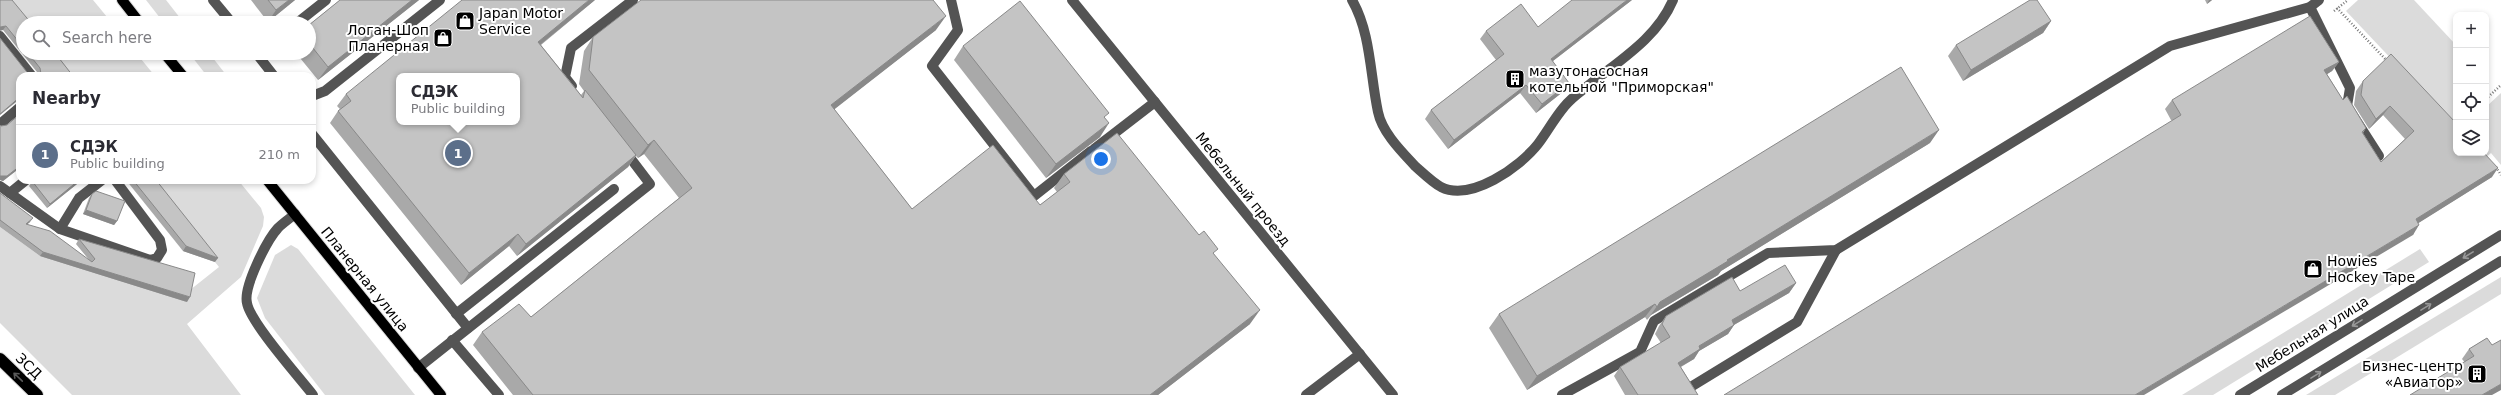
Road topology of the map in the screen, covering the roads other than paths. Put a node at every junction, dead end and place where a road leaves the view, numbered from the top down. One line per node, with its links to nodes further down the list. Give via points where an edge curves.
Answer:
1 (122, 0): 12 (main road)
2 (213, 0): 13 (street)
3 (326, 0): 14 (street)
4 (440, 0): 23 (street, via 325,91)
5 (633, 0): 24 (street, via 571,48 565,77)
6 (951, 0): 25 (street, via 958,30 932,66 1034,196)
7 (1072, 0): 25 (street, Мебельный проезд)
8 (1352, 0): 9 (street, via 1358,10 1364,32 1378,113 1389,135 1403,154 1442,187 1465,190 1493,181 1517,166 1568,102 1648,37 1668,12)
9 (1673, 0)
10 (2320, 0): 11 (street)
11 (2310, 7): 30 (street, via 2350,88 2347,106); 41 (street, via 2170,46)
12 (135, 16)
13 (226, 16)
14 (306, 16)
15 (1, 41): 16 (street)
16 (16, 58)
17 (18, 60): 20 (street)
18 (170, 60): 21 (main road)
19 (262, 60): 22 (street)
20 (28, 72)
21 (180, 72)
22 (271, 72)
23 (316, 94)
24 (580, 95)
25 (1155, 102): 46 (street, Мебельный проезд)
26 (16, 110): 27 (street)
27 (0, 124)
28 (316, 139): 43 (street)
29 (618, 143): 44 (street, via 650,184)
30 (2379, 156)
31 (21, 184): 37 (street)
32 (97, 184): 39 (street, via 79,198)
33 (118, 184): 39 (street, via 160,240 162,250 157,258 150,260)
34 (270, 184): 38 (main road, Планерная улица)
35 (0, 186): 37 (street)
36 (614, 189): 43 (street)
37 (10, 193): 39 (street)
38 (294, 214): 48 (main road, Планерная улица); 51 (street, via 278,228 266,246 248,287 246,303 255,320)
39 (60, 229)
40 (2501, 235): 57 (street, Мебельная улица, one-way to 57)
41 (1836, 250): 49 (street, via 1797,322); 56 (street, via 1768,253 1654,321 1640,352)
42 (2501, 261): 58 (street, one-way to 42)
43 (456, 314): 44 (street)
44 (468, 328): 45 (street)
45 (452, 340): 48 (street); 53 (street)
46 (1360, 354): 54 (street); 55 (street, Мебельный проезд)
47 (0, 359): 50 (highway, ЗСД, one-way to 47)
48 (418, 368): 52 (main road, Планерная улица)
49 (1689, 388)
50 (37, 395)
51 (313, 395)
52 (441, 395)
53 (499, 395)
54 (1306, 395)
55 (1393, 395)
56 (1562, 395)
57 (2240, 395)
58 (2282, 395)

